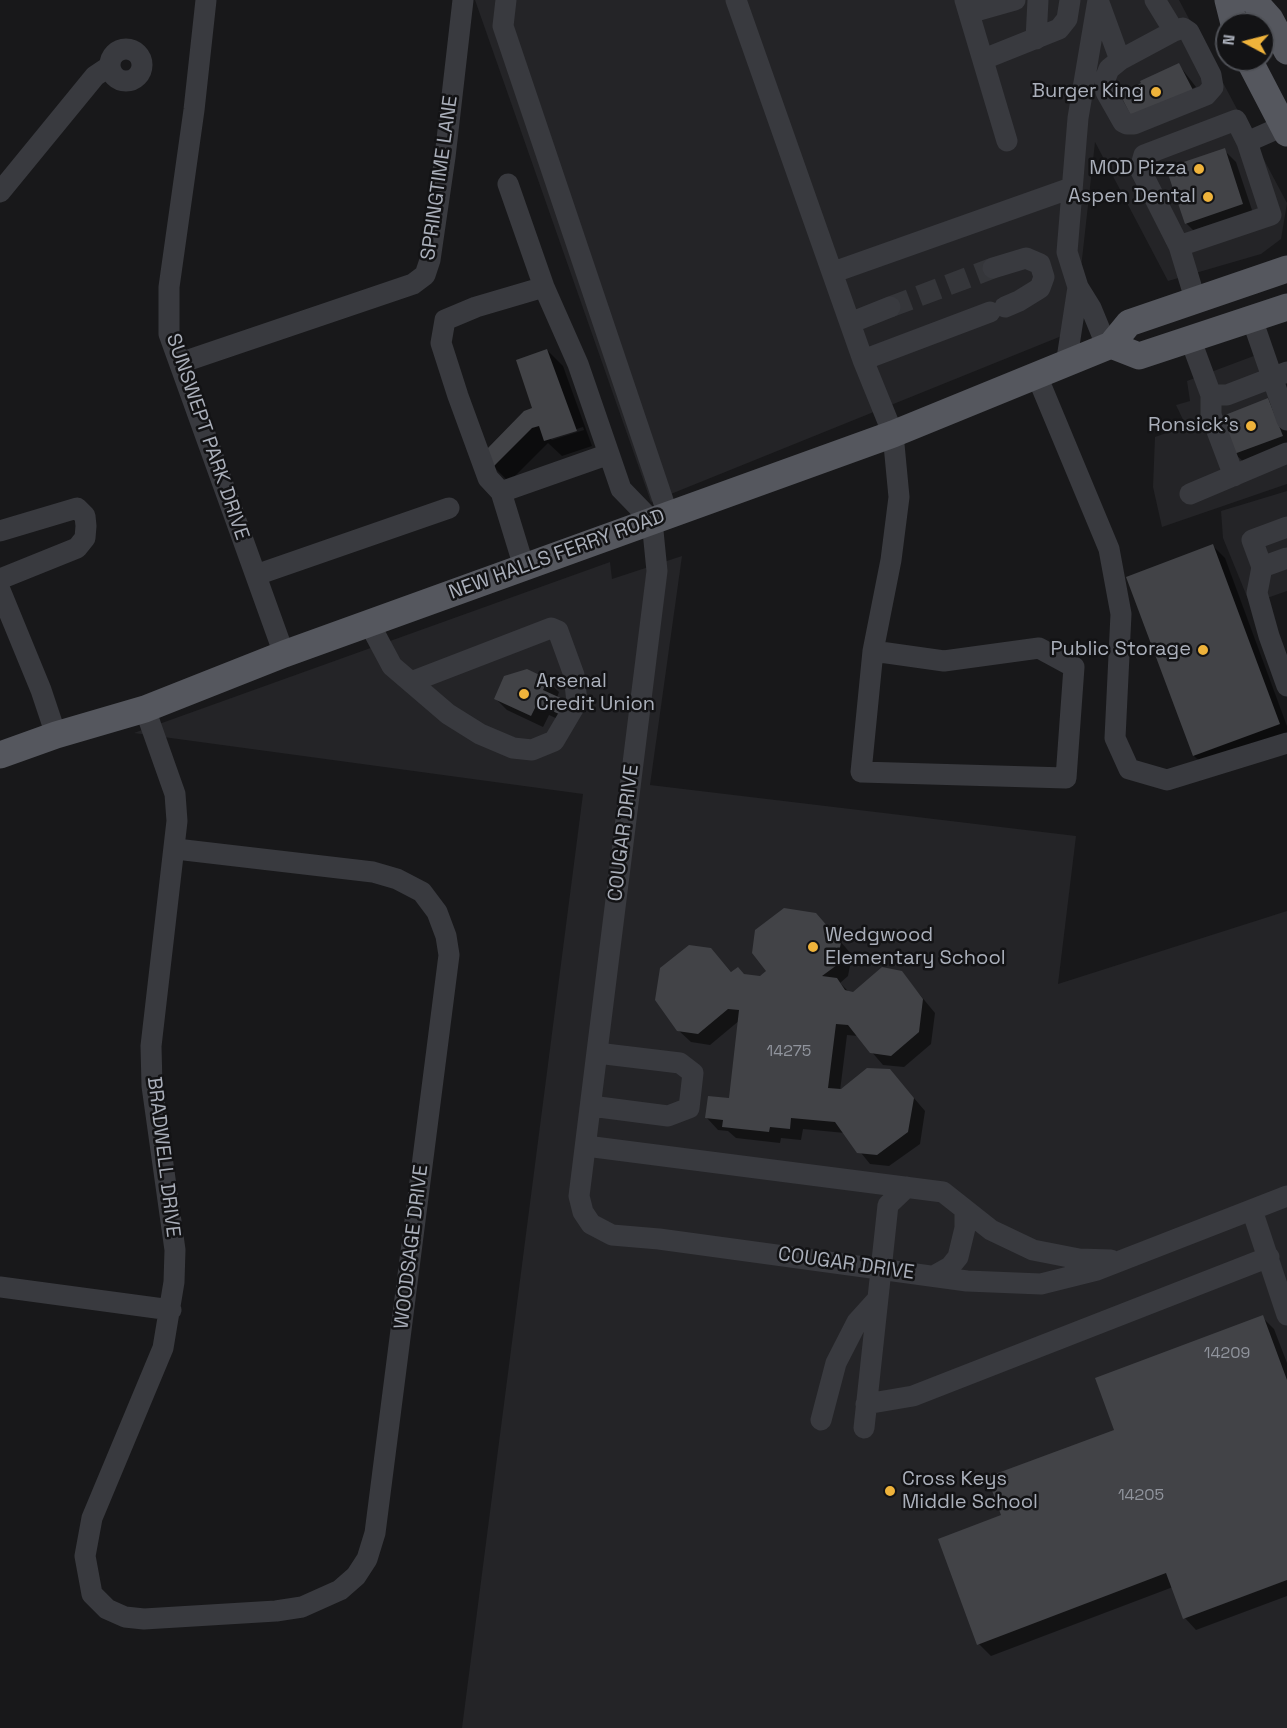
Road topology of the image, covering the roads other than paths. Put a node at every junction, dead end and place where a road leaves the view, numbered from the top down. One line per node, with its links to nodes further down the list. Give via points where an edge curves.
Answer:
1 (206, 0): 39 (street, SUNSWEPT PARK DRIVE, via 169,287 169,334)
2 (463, 0): 39 (street, SPRINGTIME LANE, via 443,168 425,275 413,284)
3 (506, 0): 52 (street, COUGAR DRIVE, via 503,26)
4 (736, 0): 28 (street)
5 (1015, 0): 11 (street)
6 (1038, 0): 13 (street)
7 (1070, 0): 13 (street, via 1067,19 1059,29)
8 (1098, 0): 16 (street); 23 (street, via 1078,118)
9 (1155, 0): 12 (street)
10 (1254, 0): 14 (main road, via 1270,19)
11 (967, 6): 15 (street)
12 (1174, 31): 16 (street); 16 (street, via 1183,28 1189,32 1207,67 1213,87 1206,95 1127,124 1106,92 1109,69)
13 (1036, 39): 15 (street)
14 (1287, 51)
15 (984, 59): 20 (street)
16 (1120, 60)
17 (110, 66): 24 (street, via 96,76)
18 (1255, 72): 19 (main road)
19 (1285, 129): 21 (street)
20 (1007, 141)
21 (1247, 142): 25 (street, via 1271,215); 25 (street, via 1236,120 1144,155 1140,169)
22 (508, 184): 29 (street)
23 (1071, 188): 28 (street); 30 (street, via 1067,252)
24 (0, 192)
25 (1179, 246): 31 (street)
26 (993, 268): 38 (street, via 1026,258 1040,264 1044,277 1040,288 1019,301)
27 (1287, 269): 31 (main road, NEW HALLS FERRY ROAD)
28 (834, 272): 35 (street)
29 (544, 287): 47 (street, via 578,364); 49 (street, via 476,306 445,320 441,343 458,396 488,478)
30 (1078, 287): 37 (street); 40 (street)
31 (1196, 302): 37 (main road, NEW HALLS FERRY ROAD, via 1129,323)
32 (890, 307): 35 (street)
33 (1287, 307): 34 (main road)
34 (1252, 319): 36 (main road); 41 (street)
35 (850, 322): 38 (street)
36 (1191, 341): 37 (main road, via 1139,356); 43 (street)
37 (1109, 346): 40 (main road, NEW HALLS FERRY ROAD)
38 (863, 360): 45 (street)
39 (180, 363): 58 (street, SUNSWEPT PARK DRIVE)
40 (1065, 364): 42 (main road, NEW HALLS FERRY ROAD)
41 (1279, 375): 43 (street, via 1227,395); 44 (street)
42 (1037, 376): 45 (main road, NEW HALLS FERRY ROAD); 68 (street, via 1109,549 1121,614 1115,738 1129,769 1167,780)
43 (1211, 395): 48 (street, via 1211,415)
44 (1287, 420)
45 (893, 434): 52 (main road, NEW HALLS FERRY ROAD); 63 (street, via 899,497)
46 (1287, 453): 48 (street)
47 (609, 454): 49 (street); 52 (street, via 621,489)
48 (1234, 476): 50 (street)
49 (501, 492): 56 (street)
50 (1190, 494)
51 (449, 508): 58 (street)
52 (660, 518): 56 (main road, NEW HALLS FERRY ROAD); 71 (street, COUGAR DRIVE, via 657,571)
53 (1287, 527): 57 (street, via 1252,540)
54 (0, 531): 59 (street, via 77,508 85,516 85,538 77,548)
55 (1287, 558): 57 (street)
56 (524, 567): 61 (main road, NEW HALLS FERRY ROAD)
57 (1262, 567): 65 (street, via 1257,593)
58 (256, 575): 62 (street, SUNSWEPT PARK DRIVE)
59 (0, 579)
60 (0, 590): 67 (street)
61 (369, 623): 62 (main road, NEW HALLS FERRY ROAD); 64 (street, via 388,662)
62 (284, 654): 66 (main road, NEW HALLS FERRY ROAD)
63 (872, 658): 63 (street, via 944,661 1039,648 1074,667 1066,778 861,772)
64 (411, 682): 64 (street, via 448,714 513,748 532,750 554,741 577,702 574,675 558,631 551,628)
65 (1287, 686)
66 (145, 709): 67 (main road, NEW HALLS FERRY ROAD); 70 (street, BRADWELL DRIVE, via 175,794)
67 (56, 735): 69 (main road, NEW HALLS FERRY ROAD)
68 (1287, 743)
69 (0, 755)
70 (176, 849): 84 (street, BRADWELL DRIVE, via 151,1046 152,1086 176,1250); 89 (street, WOODSAGE DRIVE, via 373,872 397,879 422,892 437,912 449,955 375,1533 367,1558 356,1576 340,1590 302,1607 276,1611 144,1619 107,1610)
71 (597, 1053): 72 (street, COUGAR DRIVE); 72 (street, via 680,1064 693,1073 689,1108 668,1116)
72 (591, 1106): 73 (street, COUGAR DRIVE)
73 (586, 1146): 74 (street, COUGAR DRIVE); 80 (street, COUGAR DRIVE, via 579,1196 583,1212 591,1224 612,1235)
74 (907, 1186): 76 (street, COUGAR DRIVE, via 943,1192); 80 (street, via 888,1205)
75 (1287, 1196): 77 (street, COUGAR DRIVE)
76 (965, 1210): 79 (street, COUGAR DRIVE, via 991,1230 1033,1250 1079,1259); 81 (street, COUGAR DRIVE, via 958,1257)
77 (1252, 1210): 78 (street); 79 (street, COUGAR DRIVE)
78 (1269, 1257): 85 (street); 86 (street, via 913,1396)
79 (1120, 1260): 81 (street, COUGAR DRIVE, via 1068,1279 1041,1284 994,1284)
80 (880, 1268): 81 (street, COUGAR DRIVE); 83 (street)
81 (934, 1276)
82 (0, 1287): 84 (street)
83 (876, 1301): 86 (street); 87 (street, via 857,1322 836,1363)
84 (171, 1310): 89 (street, BRADWELL DRIVE, via 163,1347 92,1518 85,1556)
85 (1287, 1315)
86 (866, 1404): 88 (street)
87 (821, 1420)
88 (864, 1428)
89 (92, 1594)

